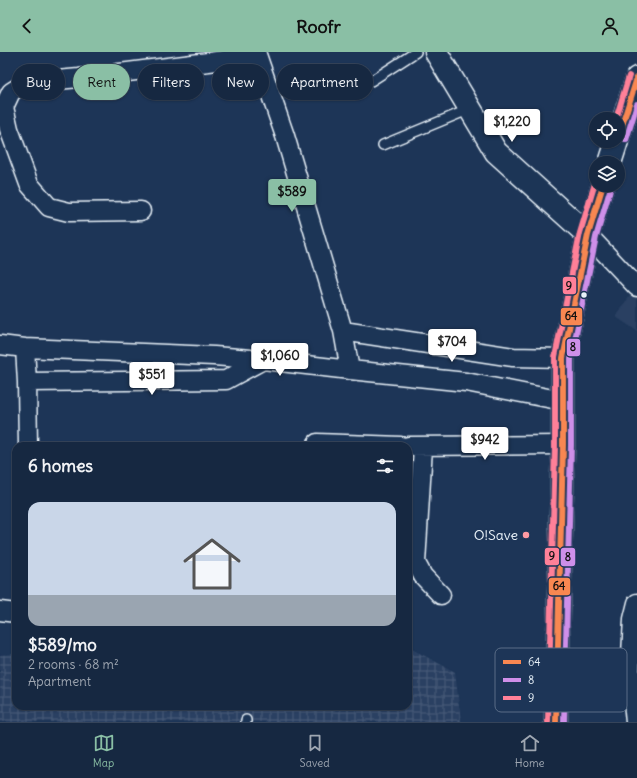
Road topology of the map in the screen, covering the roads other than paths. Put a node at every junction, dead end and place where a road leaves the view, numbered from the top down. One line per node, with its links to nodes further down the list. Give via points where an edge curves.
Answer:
1 (416, 52): 4 (lane)
2 (436, 52): 6 (main road)
3 (256, 54): 10 (street, via 25,83 11,92 4,107 9,129 29,184 49,207 69,212); 13 (street, via 285,136)
4 (373, 80)
5 (636, 86): 7 (main road)
6 (470, 109): 8 (lane); 11 (main road, via 496,152)
7 (625, 119)
8 (383, 145)
9 (601, 192): 11 (main road)
10 (141, 211)
11 (588, 235): 12 (street); 16 (main road)
12 (637, 287)
13 (343, 331): 16 (street, via 513,357); 18 (street)
14 (0, 345): 15 (street)
15 (25, 348): 17 (street); 19 (street)
16 (563, 358): 20 (main road)
17 (263, 360): 18 (street); 19 (street, via 226,380)
18 (350, 370): 20 (street, via 466,382)
19 (27, 382): 21 (street)
20 (563, 401): 22 (main road)
21 (28, 442)
22 (563, 445): 23 (street); 29 (main road)
23 (415, 447): 24 (street, via 416,563 422,576)
24 (442, 595)
25 (637, 603): 28 (street, via 633,619)
26 (0, 611): 27 (street)
27 (12, 612)
28 (634, 633): 32 (street, via 630,672)
29 (558, 648)
30 (556, 712): 31 (main road)
31 (556, 722)
32 (635, 722)

